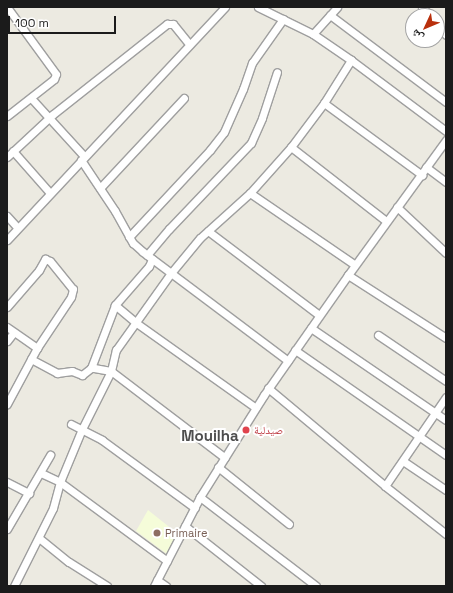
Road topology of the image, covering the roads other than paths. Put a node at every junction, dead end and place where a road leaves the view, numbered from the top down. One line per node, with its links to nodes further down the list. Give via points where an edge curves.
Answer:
1 (7, 7): 11 (street, via 56,74 54,79)
2 (225, 7): 8 (street)
3 (258, 7): 6 (street)
4 (337, 7): 5 (street)
5 (330, 15): 7 (street); 13 (street)
6 (283, 19): 7 (street); 34 (street, via 252,62 224,132)
7 (312, 34): 9 (street)
8 (189, 44): 16 (street, via 172,24 166,24); 22 (street)
9 (351, 60): 14 (street); 17 (street)
10 (277, 72): 37 (street, via 251,143 169,229)
11 (31, 98): 15 (street); 16 (street)
12 (184, 98): 26 (street)
13 (446, 102)
14 (324, 103): 19 (street); 24 (street)
15 (7, 116)
16 (49, 118): 20 (street); 22 (street)
17 (446, 131)
18 (446, 140): 23 (street)
19 (291, 147): 27 (street); 31 (street)
20 (13, 151): 21 (street); 28 (street)
21 (7, 157)
22 (82, 158): 26 (street); 28 (street)
23 (426, 167): 24 (street); 25 (street)
24 (422, 175): 29 (street)
25 (446, 182)
26 (100, 188): 34 (street)
27 (250, 192): 33 (street); 38 (street)
28 (50, 193): 32 (street)
29 (398, 207): 31 (street); 36 (street)
30 (7, 216): 32 (street)
31 (386, 221): 38 (street)
32 (17, 227): 35 (street)
33 (208, 231): 39 (street); 43 (street)
34 (129, 237): 37 (street)
35 (7, 240)
36 (446, 253)
37 (150, 257): 39 (street); 41 (street, via 149,266)
38 (355, 265): 40 (street)
39 (170, 273): 44 (street); 54 (street)
40 (348, 275): 43 (street); 49 (street)
41 (115, 305): 44 (street); 55 (street)
42 (7, 307): 51 (street, via 39,270 45,259 49,260 73,289 71,297)
43 (319, 315): 46 (street)
44 (135, 322): 56 (street, via 116,350); 61 (street)
45 (7, 327): 47 (street)
46 (311, 328): 52 (street); 62 (street)
47 (14, 332): 50 (street); 51 (street)
48 (378, 335): 57 (street)
49 (446, 338)
50 (7, 341)
51 (37, 348): 53 (street)
52 (295, 350): 54 (street); 66 (street)
53 (31, 358): 55 (street, via 57,373 72,371 82,375); 60 (street)
54 (288, 361): 58 (street)
55 (91, 368): 56 (street)
56 (111, 372): 65 (street); 69 (street)
57 (446, 381)
58 (268, 388): 61 (street); 75 (street)
59 (446, 397): 62 (street)
60 (7, 404)
61 (256, 408): 69 (street)
62 (435, 412): 63 (street); 66 (street)
63 (446, 420)
64 (71, 424): 65 (street)
65 (82, 429): 74 (street); 79 (street, via 102,440)
66 (419, 436): 68 (street); 70 (street)
67 (50, 455): 72 (street)
68 (446, 455)
69 (225, 458): 71 (street)
70 (403, 461): 75 (street); 76 (street)
71 (218, 467): 78 (street); 80 (street)
72 (41, 473): 74 (street); 77 (street)
73 (7, 482): 77 (street)
74 (60, 482): 84 (street, via 53,508); 85 (street)
75 (385, 486): 83 (street)
76 (446, 490)
77 (29, 493): 82 (street)
78 (200, 497): 79 (street); 91 (street)
79 (195, 508): 81 (street)
80 (289, 524)
81 (185, 526): 85 (street); 90 (street)
82 (7, 529)
83 (446, 534)
84 (39, 538): 87 (street); 88 (street, via 69,562)
85 (167, 561): 86 (street)
86 (156, 583): 89 (street)
87 (14, 586)
88 (107, 586)
89 (166, 586)
90 (261, 586)
91 (316, 586)

